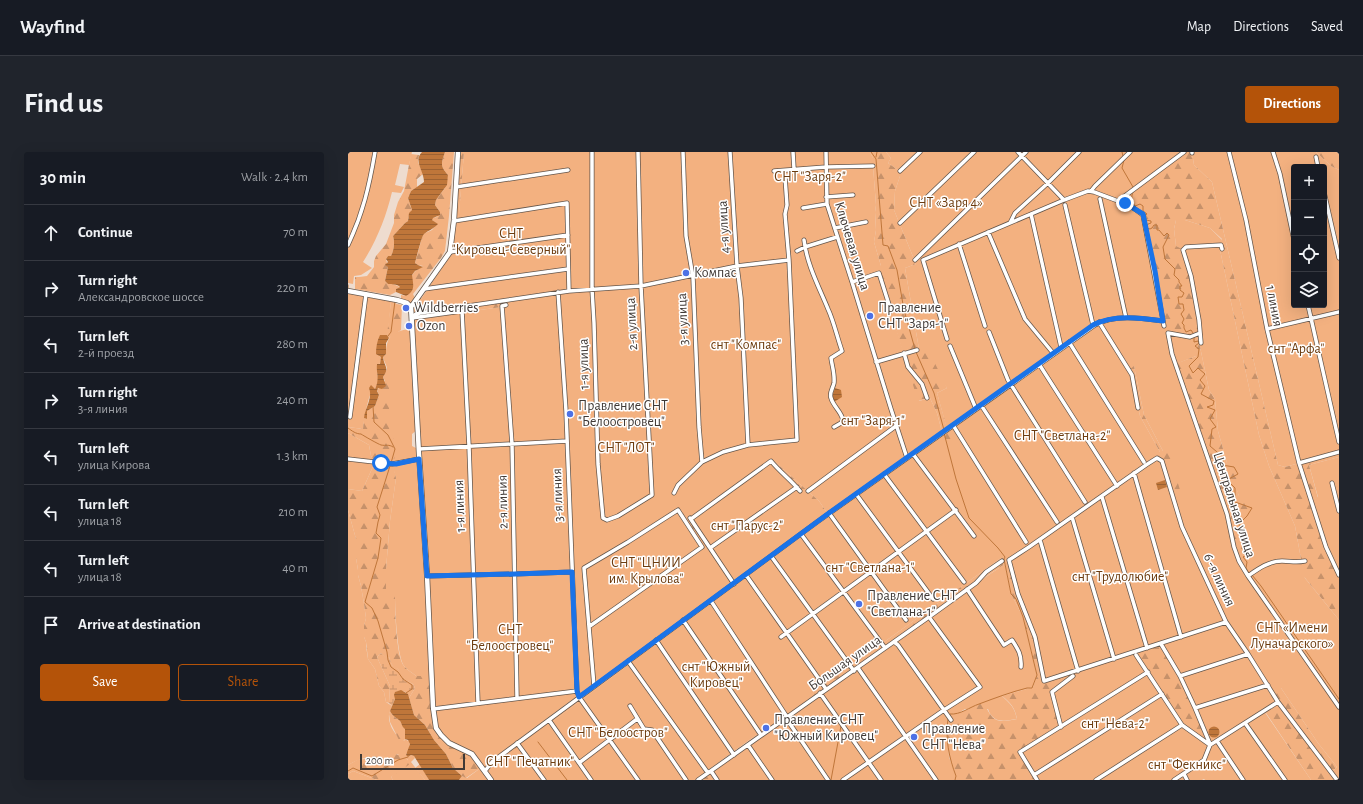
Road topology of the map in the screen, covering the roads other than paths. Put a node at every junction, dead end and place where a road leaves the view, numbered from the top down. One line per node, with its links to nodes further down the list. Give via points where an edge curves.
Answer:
1 (375, 152): 52 (street, via 365,204)
2 (458, 152): 29 (street)
3 (592, 152): 66 (street, 1-я улица)
4 (638, 152): 64 (street, 2-я улица)
5 (683, 152): 62 (street, 3-я улица, via 686,236)
6 (730, 152): 60 (street, 4-я улица)
7 (792, 152): 23 (street)
8 (826, 152): 22 (street, Ключевая улица)
9 (920, 152): 25 (street)
10 (974, 152): 43 (street)
11 (1018, 152): 18 (street)
12 (1026, 152): 18 (street)
13 (1079, 152): 28 (street)
14 (1130, 152): 30 (street)
15 (1184, 152): 36 (street)
16 (1229, 152): 84 (street, 1 линия, via 1246,220)
17 (1273, 152): 48 (street)
18 (1022, 156): 28 (street); 59 (street)
19 (1316, 157): 20 (street)
20 (1317, 164)
21 (873, 166): 22 (street)
22 (826, 167): 23 (street); 32 (street, Ключевая улица)
23 (794, 169): 26 (street)
24 (568, 170): 29 (street)
25 (900, 171)
26 (774, 172)
27 (785, 177): 58 (street)
28 (1048, 184): 34 (street); 44 (street, via 1015,213)
29 (456, 187): 41 (street)
30 (1091, 191): 34 (street); 36 (street)
31 (853, 195): 32 (street)
32 (826, 197): 37 (street, Ключевая улица)
33 (1100, 199): 77 (street)
34 (1064, 200): 40 (street)
35 (1326, 200): 57 (street)
36 (1118, 201): 79 (street, via 1143,214)
37 (827, 204): 39 (street); 45 (street, Ключевая улица)
38 (1065, 205): 81 (street)
39 (803, 208)
40 (1031, 214): 44 (street); 91 (street)
41 (454, 221): 47 (street, via 567,203); 56 (street)
42 (866, 222): 45 (street)
43 (900, 223)
44 (1010, 223): 46 (street)
45 (834, 228): 49 (street, Ключевая улица)
46 (988, 232): 51 (street); 94 (street, via 1025,319)
47 (568, 235): 56 (street); 61 (street)
48 (1293, 236)
49 (837, 237): 53 (street); 63 (street, Ключевая улица)
50 (804, 240): 53 (street)
51 (959, 244): 82 (street); 87 (street, via 923,260)
52 (348, 245)
53 (805, 247): 55 (street); 105 (street, via 842,351 831,358 834,383 830,396 843,420)
54 (1222, 249): 86 (street, via 1221,245 1186,247 1183,250 1191,276)
55 (797, 251)
56 (450, 252): 65 (street)
57 (1339, 258)
58 (788, 260): 60 (street); 109 (street, via 797,440)
59 (915, 260)
60 (737, 266): 62 (street); 109 (street, 4-я улица, via 741,298)
61 (568, 269): 65 (street); 68 (street)
62 (693, 276): 64 (street); 117 (street, 3-я улица)
63 (852, 282): 74 (street, via 879,273); 95 (street, Ключевая улица)
64 (641, 286): 66 (street); 129 (street, 2-я улица)
65 (423, 289): 72 (street)
66 (592, 289): 68 (street); 129 (street, 1-я улица, via 598,464 603,518 607,520 618,516)
67 (348, 291): 70 (street)
68 (569, 291): 69 (street)
69 (558, 292): 76 (street, via 420,313); 106 (street, 3-я линия)
70 (366, 294): 72 (street, via 401,301); 102 (street)
71 (504, 306): 108 (street, 2-я линия)
72 (411, 307): 76 (street)
73 (1309, 308): 78 (street)
74 (891, 311)
75 (1339, 312): 78 (street)
76 (412, 317): 110 (street, 1-я линия, via 462,311); 111 (street)
77 (1126, 318): 79 (street); 80 (street)
78 (1311, 318): 84 (street); 107 (street)
79 (1163, 321): 83 (street)
80 (1099, 322): 81 (street); 101 (street, via 1132,375)
81 (1093, 325): 88 (street)
82 (985, 326)
83 (1164, 326)
84 (1267, 328): 119 (street, 1 линия)
85 (989, 332): 97 (street)
86 (1200, 333): 89 (street); 154 (street, Центральная улица, via 1190,337 1168,334 1172,354 1227,514 1234,547)
87 (947, 339)
88 (1069, 342): 91 (street); 118 (street)
89 (1201, 343)
90 (950, 346): 100 (street)
91 (1062, 347): 94 (street)
92 (915, 350): 93 (street)
93 (904, 353): 95 (street); 98 (street, via 908,367 922,384)
94 (1053, 353): 96 (street)
95 (876, 362): 104 (street, Ключевая улица)
96 (1039, 364): 97 (street); 123 (street)
97 (1010, 384): 99 (street); 131 (street)
98 (927, 398)
99 (981, 405): 100 (street); 136 (street)
100 (976, 408): 103 (street)
101 (1138, 408)
102 (350, 418)
103 (953, 424): 113 (street); 141 (street)
104 (896, 426): 114 (street, Ключевая улица); 126 (street)
105 (834, 427)
106 (567, 441): 108 (street); 147 (street, 3-я линия)
107 (1339, 442)
108 (512, 444): 110 (street); 149 (street, 2-я линия)
109 (748, 445): 117 (street, via 723,452)
110 (468, 446): 111 (street); 150 (street, 1-я линия)
111 (419, 449): 116 (street)
112 (1339, 452): 119 (street)
113 (914, 454): 114 (street); 132 (street)
114 (908, 458): 120 (street)
115 (348, 459): 116 (street, via 391,464)
116 (419, 459): 153 (street)
117 (702, 462): 127 (street, via 678,485)
118 (1144, 462)
119 (1299, 463): 152 (street, 1 линия, via 1326,547)
120 (884, 474): 128 (street); 137 (street)
121 (1134, 474): 123 (street); 165 (street, 6 -я линия, via 1157,458 1162,461 1182,527); 169 (street)
122 (1332, 483): 133 (street)
123 (1118, 486): 130 (street)
124 (797, 487): 125 (street); 142 (street); 142 (street, via 771,461 690,518)
125 (800, 491)
126 (808, 491)
127 (674, 493)
128 (856, 494): 134 (street); 143 (street)
129 (652, 495)
130 (1102, 497): 135 (street); 174 (street)
131 (1085, 502)
132 (955, 510): 137 (street); 139 (street)
133 (1339, 511)
134 (829, 513): 138 (street); 148 (street)
135 (1072, 517): 140 (street); 177 (street)
136 (1057, 522)
137 (926, 532): 143 (street); 155 (street)
138 (801, 534): 144 (street); 158 (street)
139 (974, 536)
140 (1040, 540): 182 (street); 184 (street, via 1009,560 1018,593 1035,637 1044,681)
141 (1026, 542)
142 (710, 548): 156 (street)
143 (899, 552): 148 (street); 159 (street)
144 (771, 556): 151 (street); 161 (street)
145 (1002, 561): 157 (street, Большая улица)
146 (1305, 561): 154 (street, via 1282,561 1265,565)
147 (572, 572): 149 (street); 189 (street, 3-я линия)
148 (871, 572): 158 (street); 164 (street)
149 (515, 574): 150 (street); 193 (street, 2-я линия)
150 (473, 575): 153 (street); 195 (street, 1-я линия)
151 (746, 575): 156 (street); 167 (street)
152 (1339, 575)
153 (427, 576): 199 (street)
154 (1248, 576): 198 (street, Центральная улица)
155 (964, 582)
156 (734, 584): 160 (street)
157 (967, 589): 162 (street, Большая улица); 179 (street, via 1004,645 1012,640 1022,660)
158 (843, 592): 161 (street); 173 (street)
159 (932, 599)
160 (711, 601): 163 (street); 201 (street)
161 (813, 613): 167 (street); 181 (street)
162 (929, 617): 171 (street, Большая улица); 200 (street, via 980,687)
163 (684, 620): 170 (street); 208 (street)
164 (906, 620)
165 (1226, 622): 169 (street); 176 (street, 6 -я линия)
166 (590, 626): 166 (street, via 702,548 678,510 584,568); 187 (street)
167 (786, 633): 168 (street); 188 (street)
168 (781, 637)
169 (1181, 637): 172 (street)
170 (656, 640): 178 (street); 215 (street)
171 (894, 642): 173 (street, Большая улица); 200 (street)
172 (1161, 644): 174 (street); 185 (street)
173 (885, 648): 180 (street, Большая улица)
174 (1147, 648): 175 (street)
175 (1135, 654): 177 (street); 183 (street)
176 (1248, 654): 185 (street); 186 (street, 6 -я линия)
177 (1114, 659): 182 (street)
178 (628, 661): 187 (street); 219 (street)
179 (1021, 667)
180 (858, 668): 181 (street, Большая улица); 209 (street)
181 (854, 671): 188 (street, Большая улица)
182 (1078, 671): 184 (street)
183 (1148, 672): 191 (street); 207 (street)
184 (1073, 674): 207 (street, via 1052,692)
185 (1180, 676): 197 (street)
186 (1268, 685): 194 (street, 6 -я линия); 197 (street)
187 (594, 686): 192 (street)
188 (826, 689): 190 (street, Большая улица)
189 (577, 691): 192 (street, 3-я линия); 193 (street)
190 (820, 693): 201 (street, Большая улица); 216 (street)
191 (1162, 694): 206 (street); 221 (street)
192 (579, 697): 204 (street); 210 (street, 3-я линия)
193 (517, 698): 195 (street)
194 (1278, 702): 205 (street); 240 (street, 6 -я линия)
195 (478, 703): 199 (street)
196 (630, 706): 203 (street)
197 (1195, 708): 214 (street)
198 (1339, 708)
199 (433, 709): 218 (street, via 436,728 441,735 449,743 472,754)
200 (944, 710): 202 (street); 209 (street)
201 (786, 717): 208 (street, Большая улица); 230 (street)
202 (950, 718)
203 (637, 719): 210 (street); 226 (street, via 644,729 652,730)
204 (549, 720): 212 (street); 217 (street)
205 (1245, 723): 211 (street); 239 (street)
206 (1182, 725): 214 (street); 235 (street)
207 (1060, 727): 221 (street, via 1020,752)
208 (761, 735): 213 (street, Большая улица)
209 (906, 736): 216 (street); 233 (street)
210 (610, 740): 217 (street); 225 (street, 3-я линия)
211 (1217, 741): 214 (street); 238 (street)
212 (518, 743): 218 (street, via 492,762); 223 (street)
213 (748, 745): 215 (street, Большая улица); 229 (street)
214 (1210, 745): 220 (street, via 1204,760)
215 (734, 755): 219 (street, Большая улица)
216 (869, 762): 231 (street); 232 (street)
217 (579, 763): 224 (street)
218 (485, 771): 222 (street)
219 (709, 772): 227 (street, Большая улица); 228 (street)
220 (1184, 774): 236 (street); 237 (street)
221 (1034, 775): 234 (street)
222 (490, 780)
223 (544, 780)
224 (591, 780)
225 (638, 780)
226 (686, 780)
227 (698, 780)
228 (717, 780)
229 (772, 780)
230 (828, 780)
231 (843, 780)
232 (881, 780)
233 (936, 780)
234 (1037, 780)
235 (1096, 780)
236 (1174, 780)
237 (1187, 780)
238 (1243, 780)
239 (1285, 780)
240 (1337, 780)

